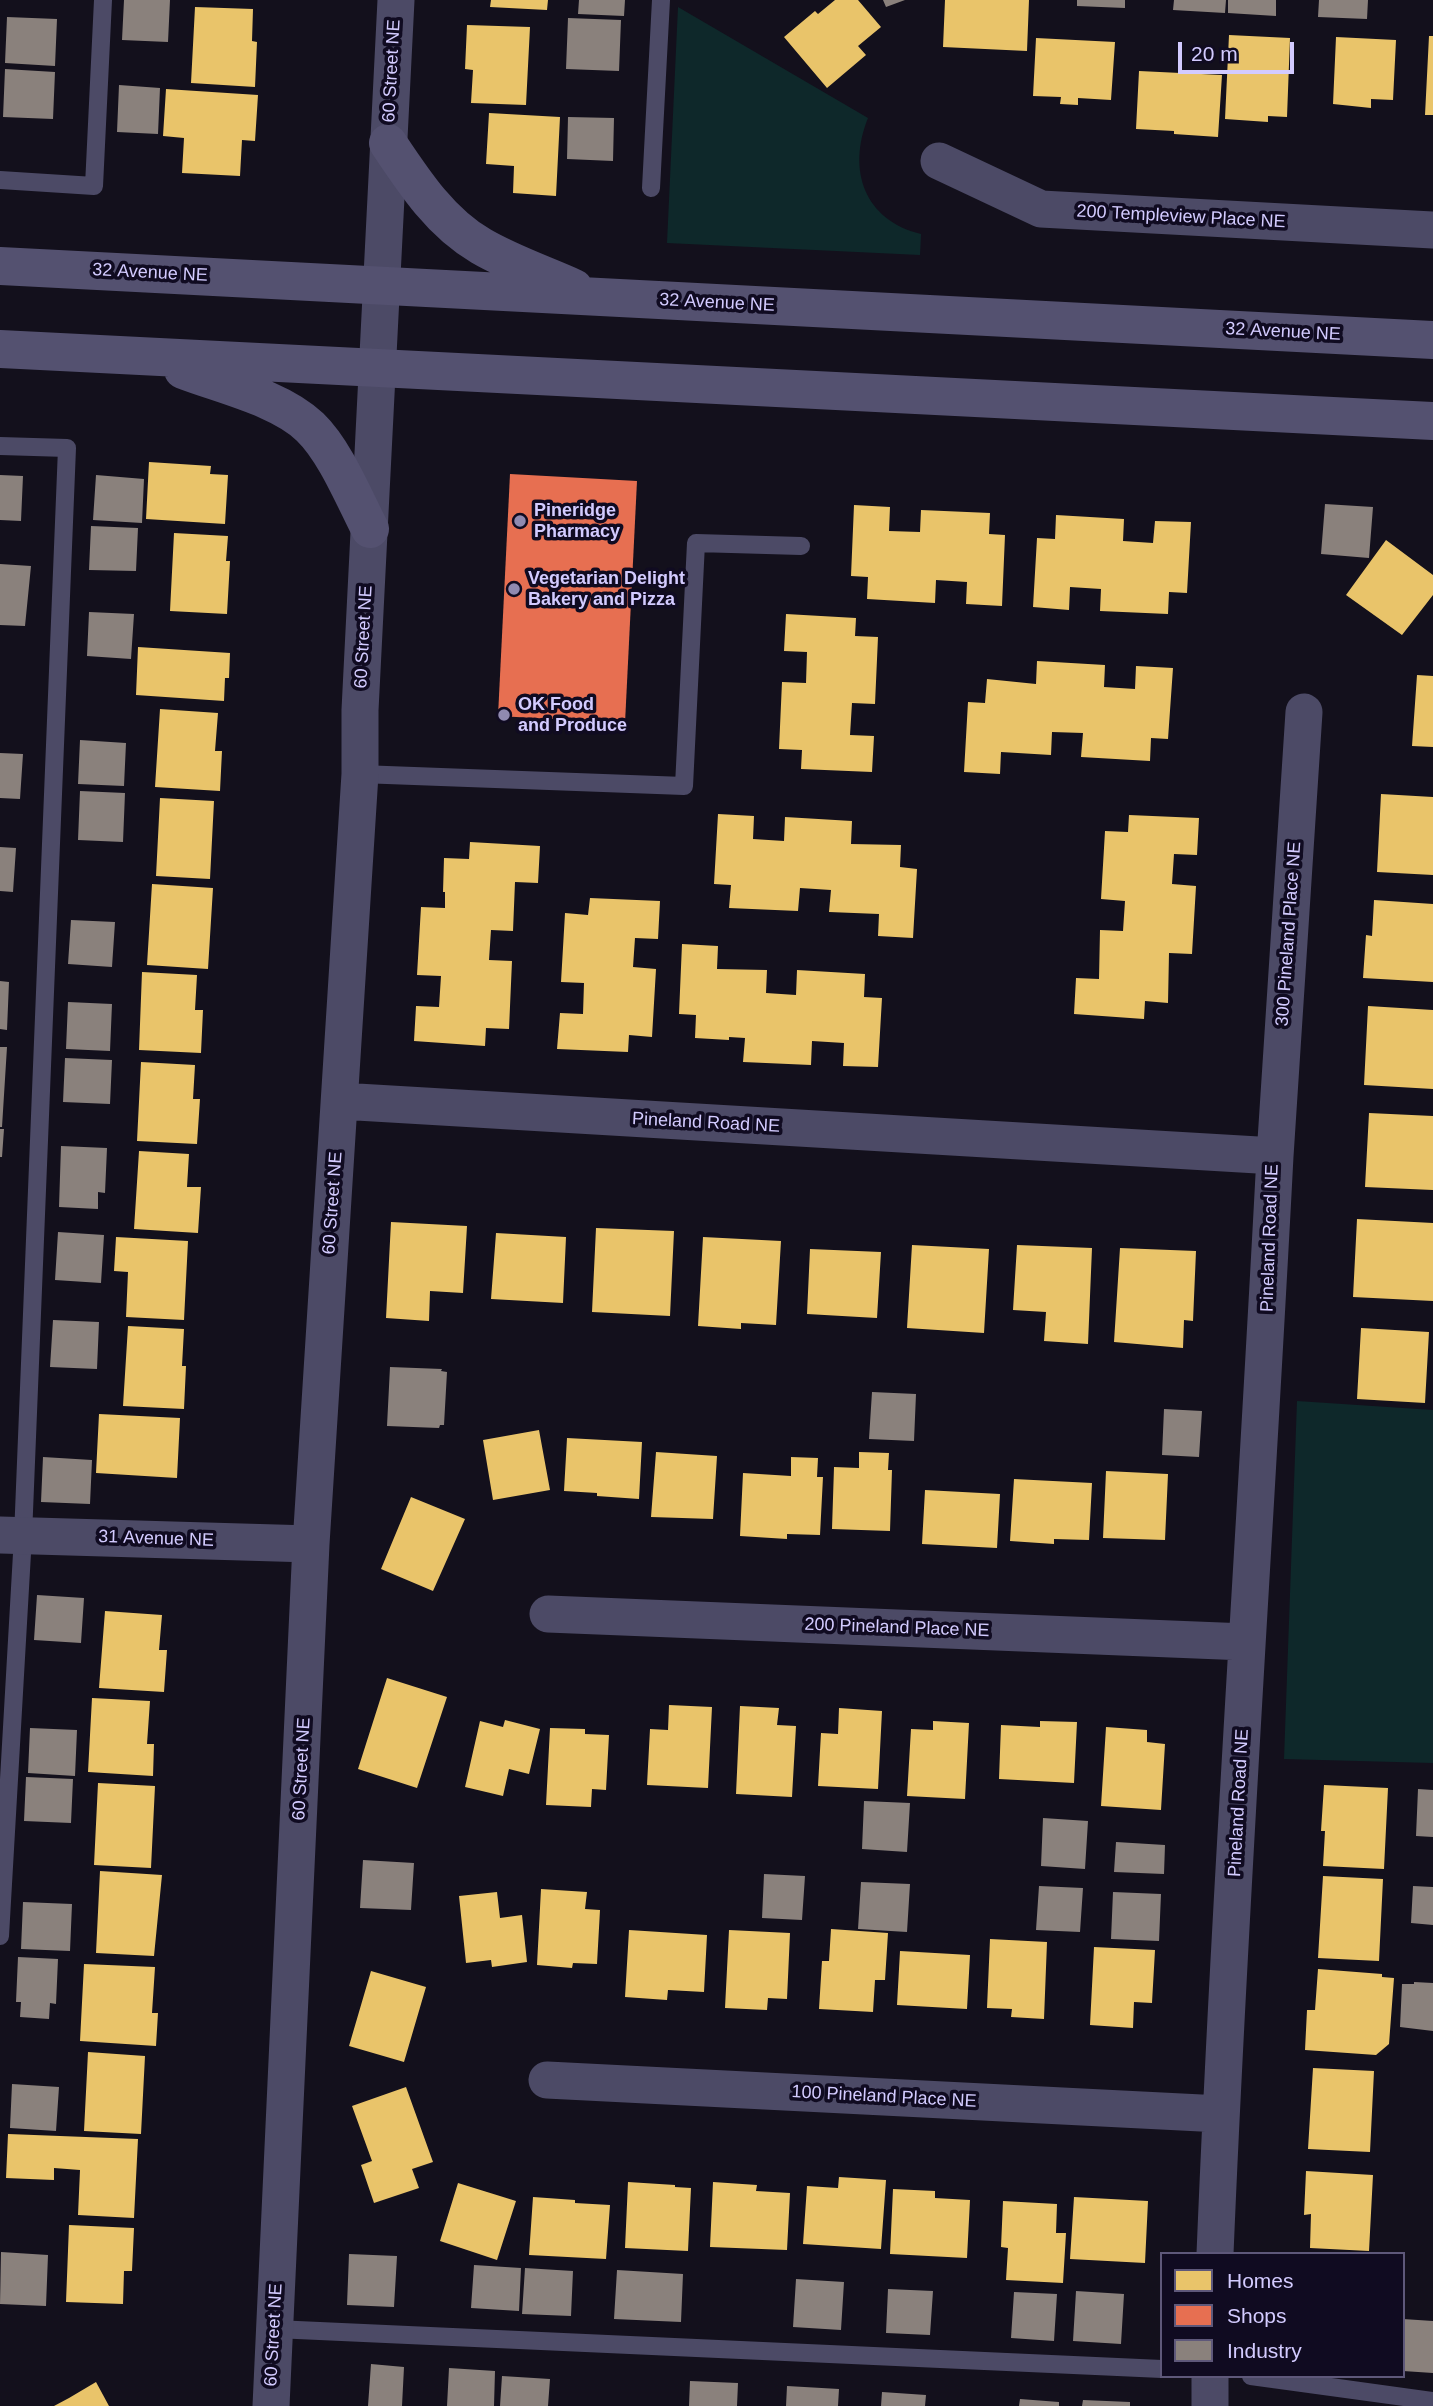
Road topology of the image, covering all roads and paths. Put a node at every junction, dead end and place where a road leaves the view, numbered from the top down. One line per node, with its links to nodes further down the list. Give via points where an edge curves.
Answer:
1 (103, 0): 6 (lane, via 94,186)
2 (396, 0): 4 (street, 60 Street NE)
3 (661, 0): 7 (lane)
4 (388, 144): 10 (street, 60 Street NE); 11 (main road, via 420,192 480,245)
5 (939, 161): 8 (street, 200 Templeview Place NE, via 1041,209)
6 (0, 180)
7 (651, 188)
8 (1433, 230)
9 (0, 266): 10 (main road, 32 Avenue NE)
10 (382, 285): 11 (main road, 32 Avenue NE); 15 (street, 60 Street NE)
11 (592, 296): 12 (main road, 32 Avenue NE)
12 (1433, 340)
13 (0, 349): 14 (main road)
14 (148, 357): 15 (main road); 18 (main road, via 276,405 310,427 335,461)
15 (378, 369): 16 (main road); 18 (street, 60 Street NE)
16 (1433, 421)
17 (0, 446): 24 (lane, via 67,448)
18 (370, 529): 21 (street, 60 Street NE)
19 (801, 546): 21 (lane, via 695,543 684,786)
20 (1304, 712): 23 (street, 300 Pineland Place NE)
21 (360, 774): 22 (street, 60 Street NE)
22 (340, 1101): 23 (street, Pineland Road NE); 25 (street, 60 Street NE)
23 (1275, 1156): 27 (street, Pineland Road NE)
24 (11, 1535): 25 (street, 31 Avenue NE); 28 (lane)
25 (311, 1544): 32 (street, 60 Street NE)
26 (548, 1614): 27 (street, 200 Pineland Place NE)
27 (1246, 1642): 30 (street, Pineland Road NE)
28 (0, 1936)
29 (547, 2080): 30 (street, 100 Pineland Place NE)
30 (1221, 2114): 31 (street, Pineland Road NE)
31 (1215, 2252)
32 (275, 2329): 33 (lane); 37 (street, 60 Street NE)
33 (1160, 2368)
34 (1210, 2378): 38 (street)
35 (1266, 2378): 36 (lane)
36 (1433, 2401)
37 (271, 2406)
38 (1210, 2406)

